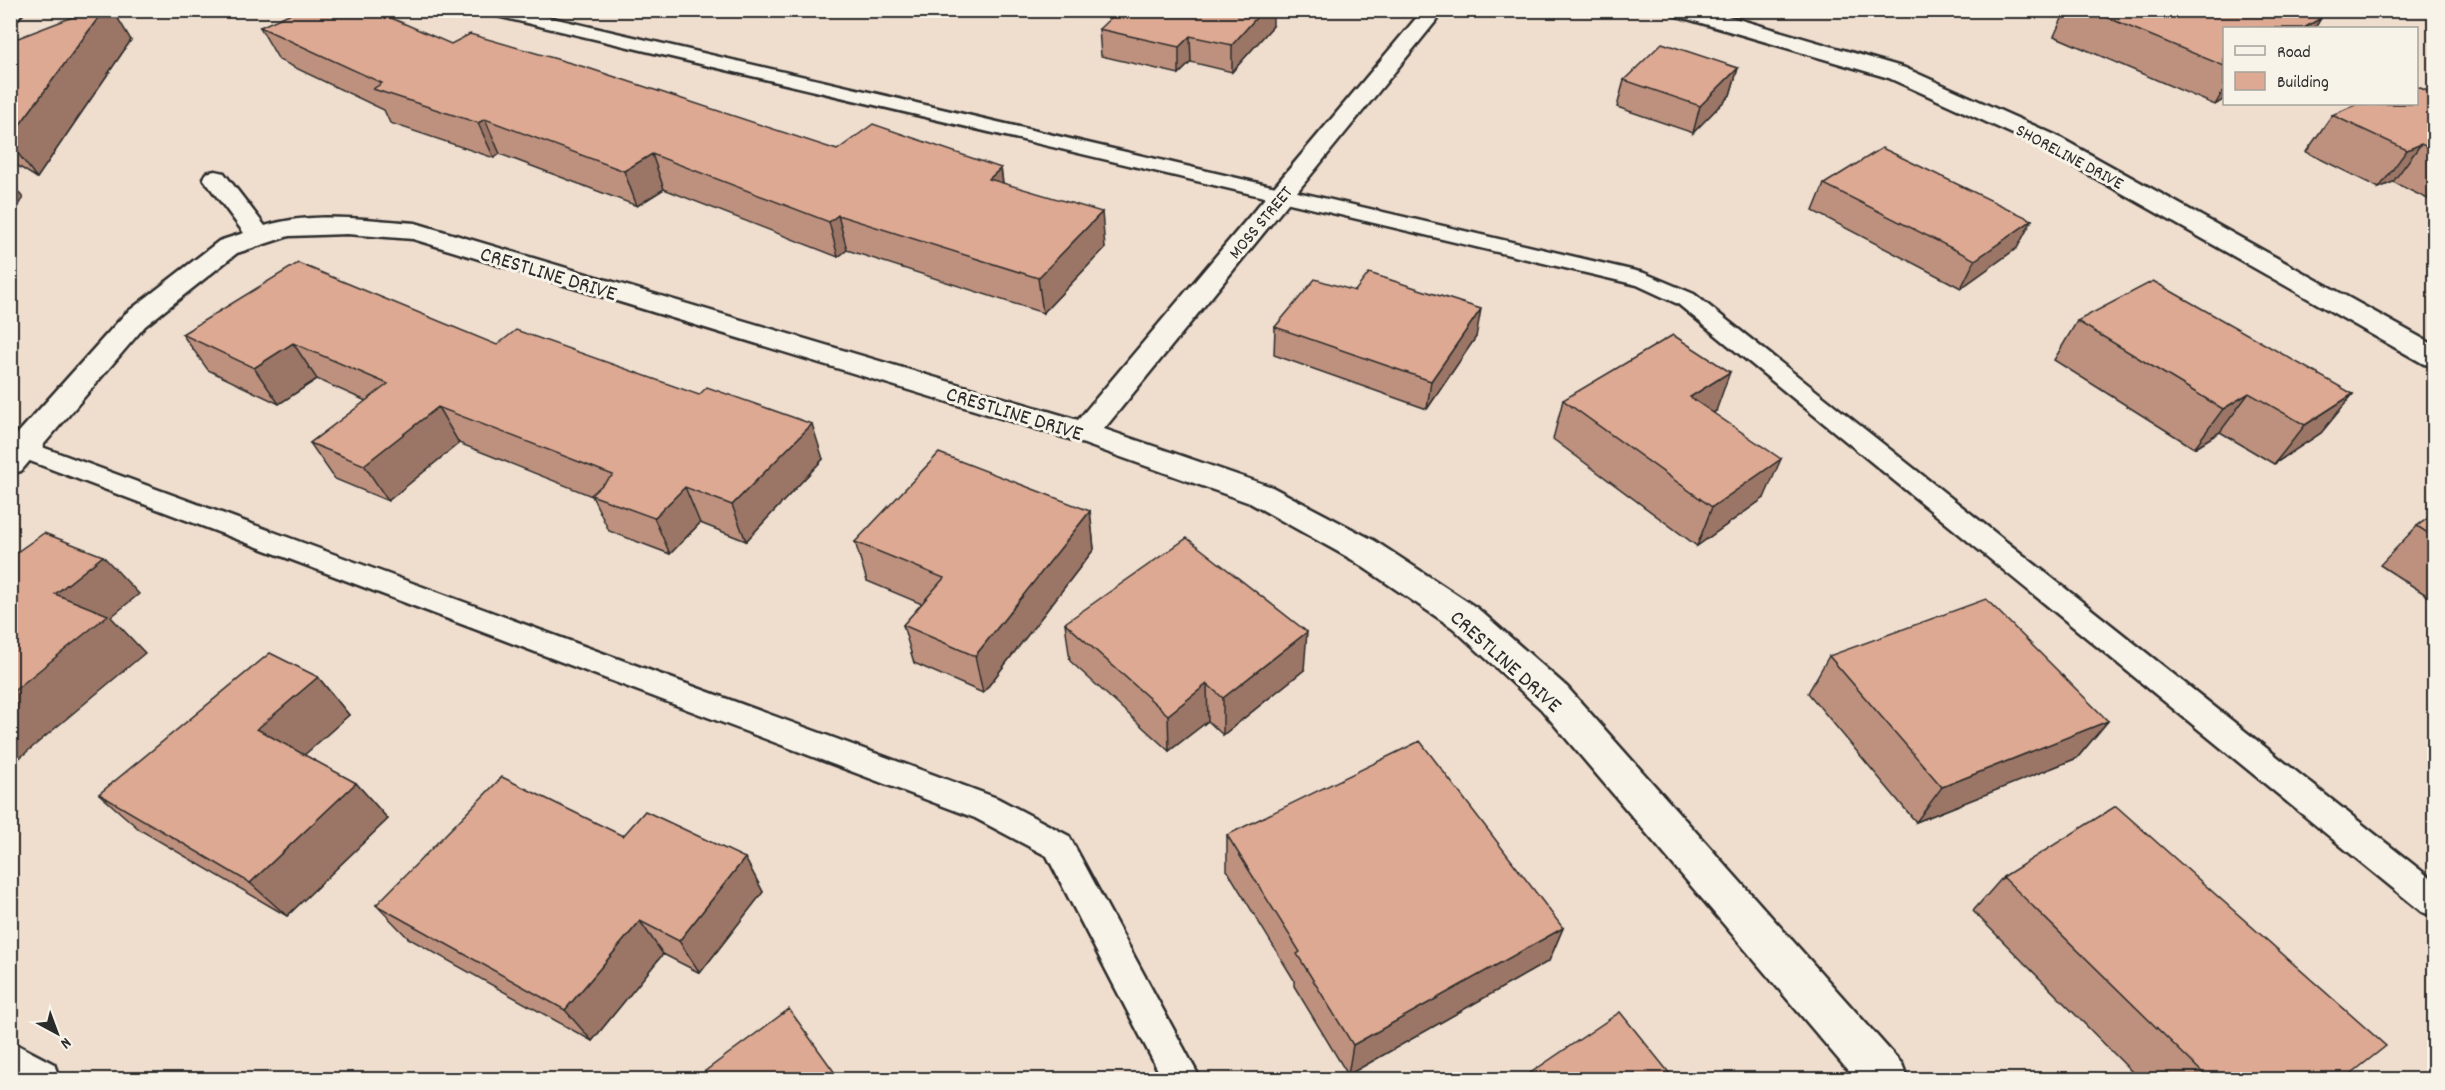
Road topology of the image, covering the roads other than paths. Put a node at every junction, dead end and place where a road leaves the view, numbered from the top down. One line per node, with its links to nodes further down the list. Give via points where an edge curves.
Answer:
1 (17, 10): 5 (lane)
2 (494, 10): 7 (lane)
3 (1435, 10): 7 (street, MOSS STREET)
4 (1682, 10): 9 (street, SHORELINE DRIVE, via 1898,73 2035,135)
5 (10, 16)
6 (215, 178): 8 (street)
7 (1282, 194): 10 (street, MOSS STREET); 12 (lane, via 1644,280 1686,299)
8 (260, 237): 10 (street, CRESTLINE DRIVE, via 287,228 346,226 416,231); 11 (street, CRESTLINE DRIVE, via 228,247 135,320)
9 (2434, 357)
10 (1084, 433): 16 (street, CRESTLINE DRIVE, via 1261,495 1363,550 1465,618 1554,698)
11 (17, 456): 15 (lane, via 986,808 1058,846)
12 (2434, 901)
13 (10, 1063): 14 (street)
14 (38, 1080)
15 (1182, 1080)
16 (1886, 1080)

